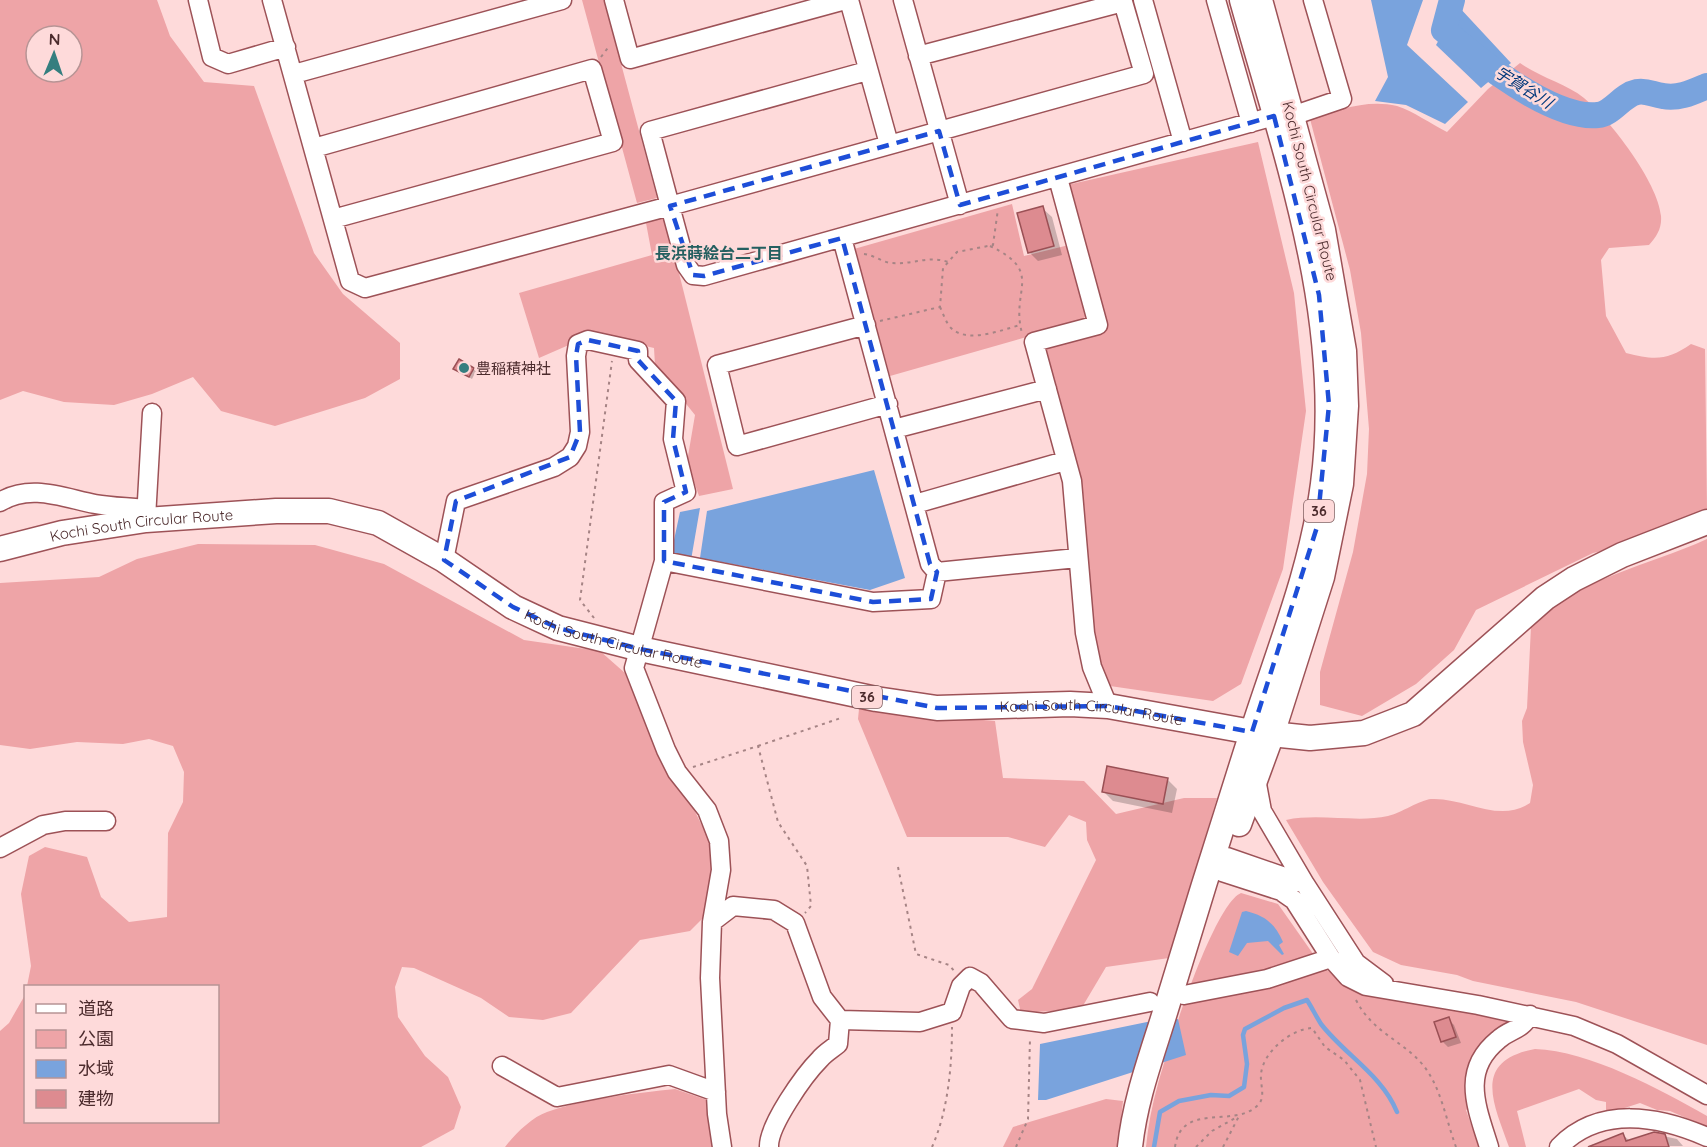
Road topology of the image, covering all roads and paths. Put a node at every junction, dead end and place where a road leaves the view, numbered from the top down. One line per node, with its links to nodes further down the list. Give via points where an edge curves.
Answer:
1 (198, 0): 13 (street, via 212,57 228,64)
2 (562, 0): 17 (street)
3 (614, 0): 12 (street)
4 (847, 0): 12 (street, via 630,59); 16 (street)
5 (903, 0): 14 (street)
6 (1143, 0): 21 (street)
7 (1216, 0): 19 (street)
8 (1242, 0): 18 (main road, Kochi South Circular Route / 36)
9 (1260, 0): 18 (main road, Kochi South Circular Route / 36)
10 (1313, 0): 18 (street, via 1342,99)
11 (275, 1): 13 (street)
12 (622, 30): 15 (path)
13 (286, 47): 17 (street)
14 (918, 56): 20 (street); 20 (street, via 1123,2 1144,74)
15 (592, 69): 23 (street); 28 (street, via 613,142)
16 (867, 72): 22 (street); 27 (street, via 650,131)
17 (294, 74): 23 (street)
18 (1283, 116): 19 (street); 55 (main road, Kochi South Circular Route / 36, via 1319,295 1329,405 1317,527)
19 (1251, 123): 21 (street)
20 (939, 131): 22 (street); 26 (street)
21 (1183, 142): 24 (street)
22 (889, 144): 27 (street)
23 (314, 148): 28 (street)
24 (1058, 178): 25 (street); 35 (street, via 1098,325)
25 (1000, 194): 26 (street); 30 (path)
26 (960, 205): 29 (street)
27 (670, 206): 28 (street, via 365,288 350,281); 29 (street, via 686,266 693,274 704,276)
28 (333, 219)
29 (844, 246): 31 (path, via 889,262 909,263 936,257); 33 (street)
30 (990, 246): 31 (path, via 957,252); 34 (path, via 1010,256 1022,272 1023,290 1017,311)
31 (948, 262): 32 (path, via 943,268)
32 (940, 307): 33 (path); 34 (path, via 951,328 963,334 976,335)
33 (866, 325): 38 (street); 38 (street, via 717,365 737,446)
34 (1020, 325): 35 (path, via 1026,339)
35 (1034, 342): 37 (street)
36 (614, 346): 48 (street, via 588,340 578,344 580,432 570,458 456,501); 49 (street, via 638,351 638,360 676,401 673,439 686,492 664,502); 51 (path, via 580,600)
37 (1047, 389): 40 (street); 41 (street)
38 (888, 404): 40 (street)
39 (152, 413): 44 (street)
40 (894, 429): 43 (street)
41 (1065, 461): 43 (street); 47 (street, via 1072,481)
42 (0, 502): 44 (street, via 26,493 58,494)
43 (915, 504): 50 (street, via 930,564)
44 (146, 514): 46 (main road, Kochi South Circular Route / 36); 48 (main road, Kochi South Circular Route / 36, via 329,511 378,523)
45 (1707, 522): 55 (main road, Kochi South Circular Route / 36, via 1622,555 1574,579 1545,598 1413,714 1364,733 1338,737)
46 (0, 549)
47 (1077, 558): 50 (street); 53 (street, via 1092,667)
48 (444, 560): 52 (main road, Kochi South Circular Route / 36, via 513,607 558,628)
49 (664, 561): 50 (street, via 873,602 931,599); 52 (street)
50 (937, 572)
51 (600, 625)
52 (640, 649): 53 (main road, Kochi South Circular Route / 36, via 876,699 937,708); 57 (street, via 634,668)
53 (1108, 706): 55 (main road, Kochi South Circular Route / 36)
54 (841, 718): 56 (path)
55 (1262, 733): 58 (main road, Kochi South Circular Route / 36); 61 (main road, Kochi South Circular Route / 36)
56 (758, 746): 57 (path); 65 (path, via 778,822 807,866 811,906)
57 (677, 772): 64 (street, via 707,810 719,841 721,870)
58 (1256, 779): 61 (main road, Kochi South Circular Route / 36); 63 (street, via 1262,811)
59 (106, 821): 60 (street, via 43,825)
60 (0, 848)
61 (1220, 863): 63 (street); 66 (street, via 1294,900); 70 (main road, Kochi South Circular Route / 36)
62 (898, 867): 67 (path, via 915,954 949,965)
63 (1305, 884): 68 (street, via 1356,963)
64 (712, 922): 65 (street, via 734,906 774,910); 76 (street, via 710,978)
65 (795, 923): 73 (street, via 822,997)
66 (1331, 958): 68 (street, via 1348,977 1366,986); 70 (street, via 1267,979)
67 (964, 983): 71 (street); 74 (street, via 970,977 981,983 1012,1019)
68 (1390, 988): 72 (street)
69 (1352, 993): 89 (path, via 1375,1027 1422,1064 1436,1084)
70 (1167, 1003): 74 (street); 84 (main road, Kochi South Circular Route / 36, via 1132,1123)
71 (952, 1012): 73 (street, via 920,1022); 82 (path, via 952,1060 939,1133)
72 (1530, 1015): 77 (street, via 1574,1026 1617,1044); 90 (street, via 1523,1026 1499,1038 1479,1061 1474,1096)
73 (840, 1020): 81 (street, via 838,1044 820,1058 790,1100 768,1137)
74 (1044, 1023): 83 (path, via 1030,1035 1028,1119)
75 (502, 1066): 76 (street, via 557,1096 669,1075)
76 (716, 1092): 80 (street)
77 (1707, 1095)
78 (1239, 1116): 85 (path, via 1193,1121 1181,1131); 86 (path, via 1212,1131); 87 (path); 88 (path, via 1261,1101 1261,1074 1277,1046 1296,1032 1312,1028 1324,1047 1344,1060 1360,1080)
79 (1707, 1137): 91 (street, via 1651,1118 1616,1119 1569,1137); 92 (street)
80 (722, 1147)
81 (769, 1147)
82 (932, 1147)
83 (1016, 1147)
84 (1130, 1147)
85 (1175, 1147)
86 (1196, 1147)
87 (1223, 1147)
88 (1376, 1147)
89 (1456, 1147)
90 (1489, 1147)
91 (1559, 1147)
92 (1691, 1147)

